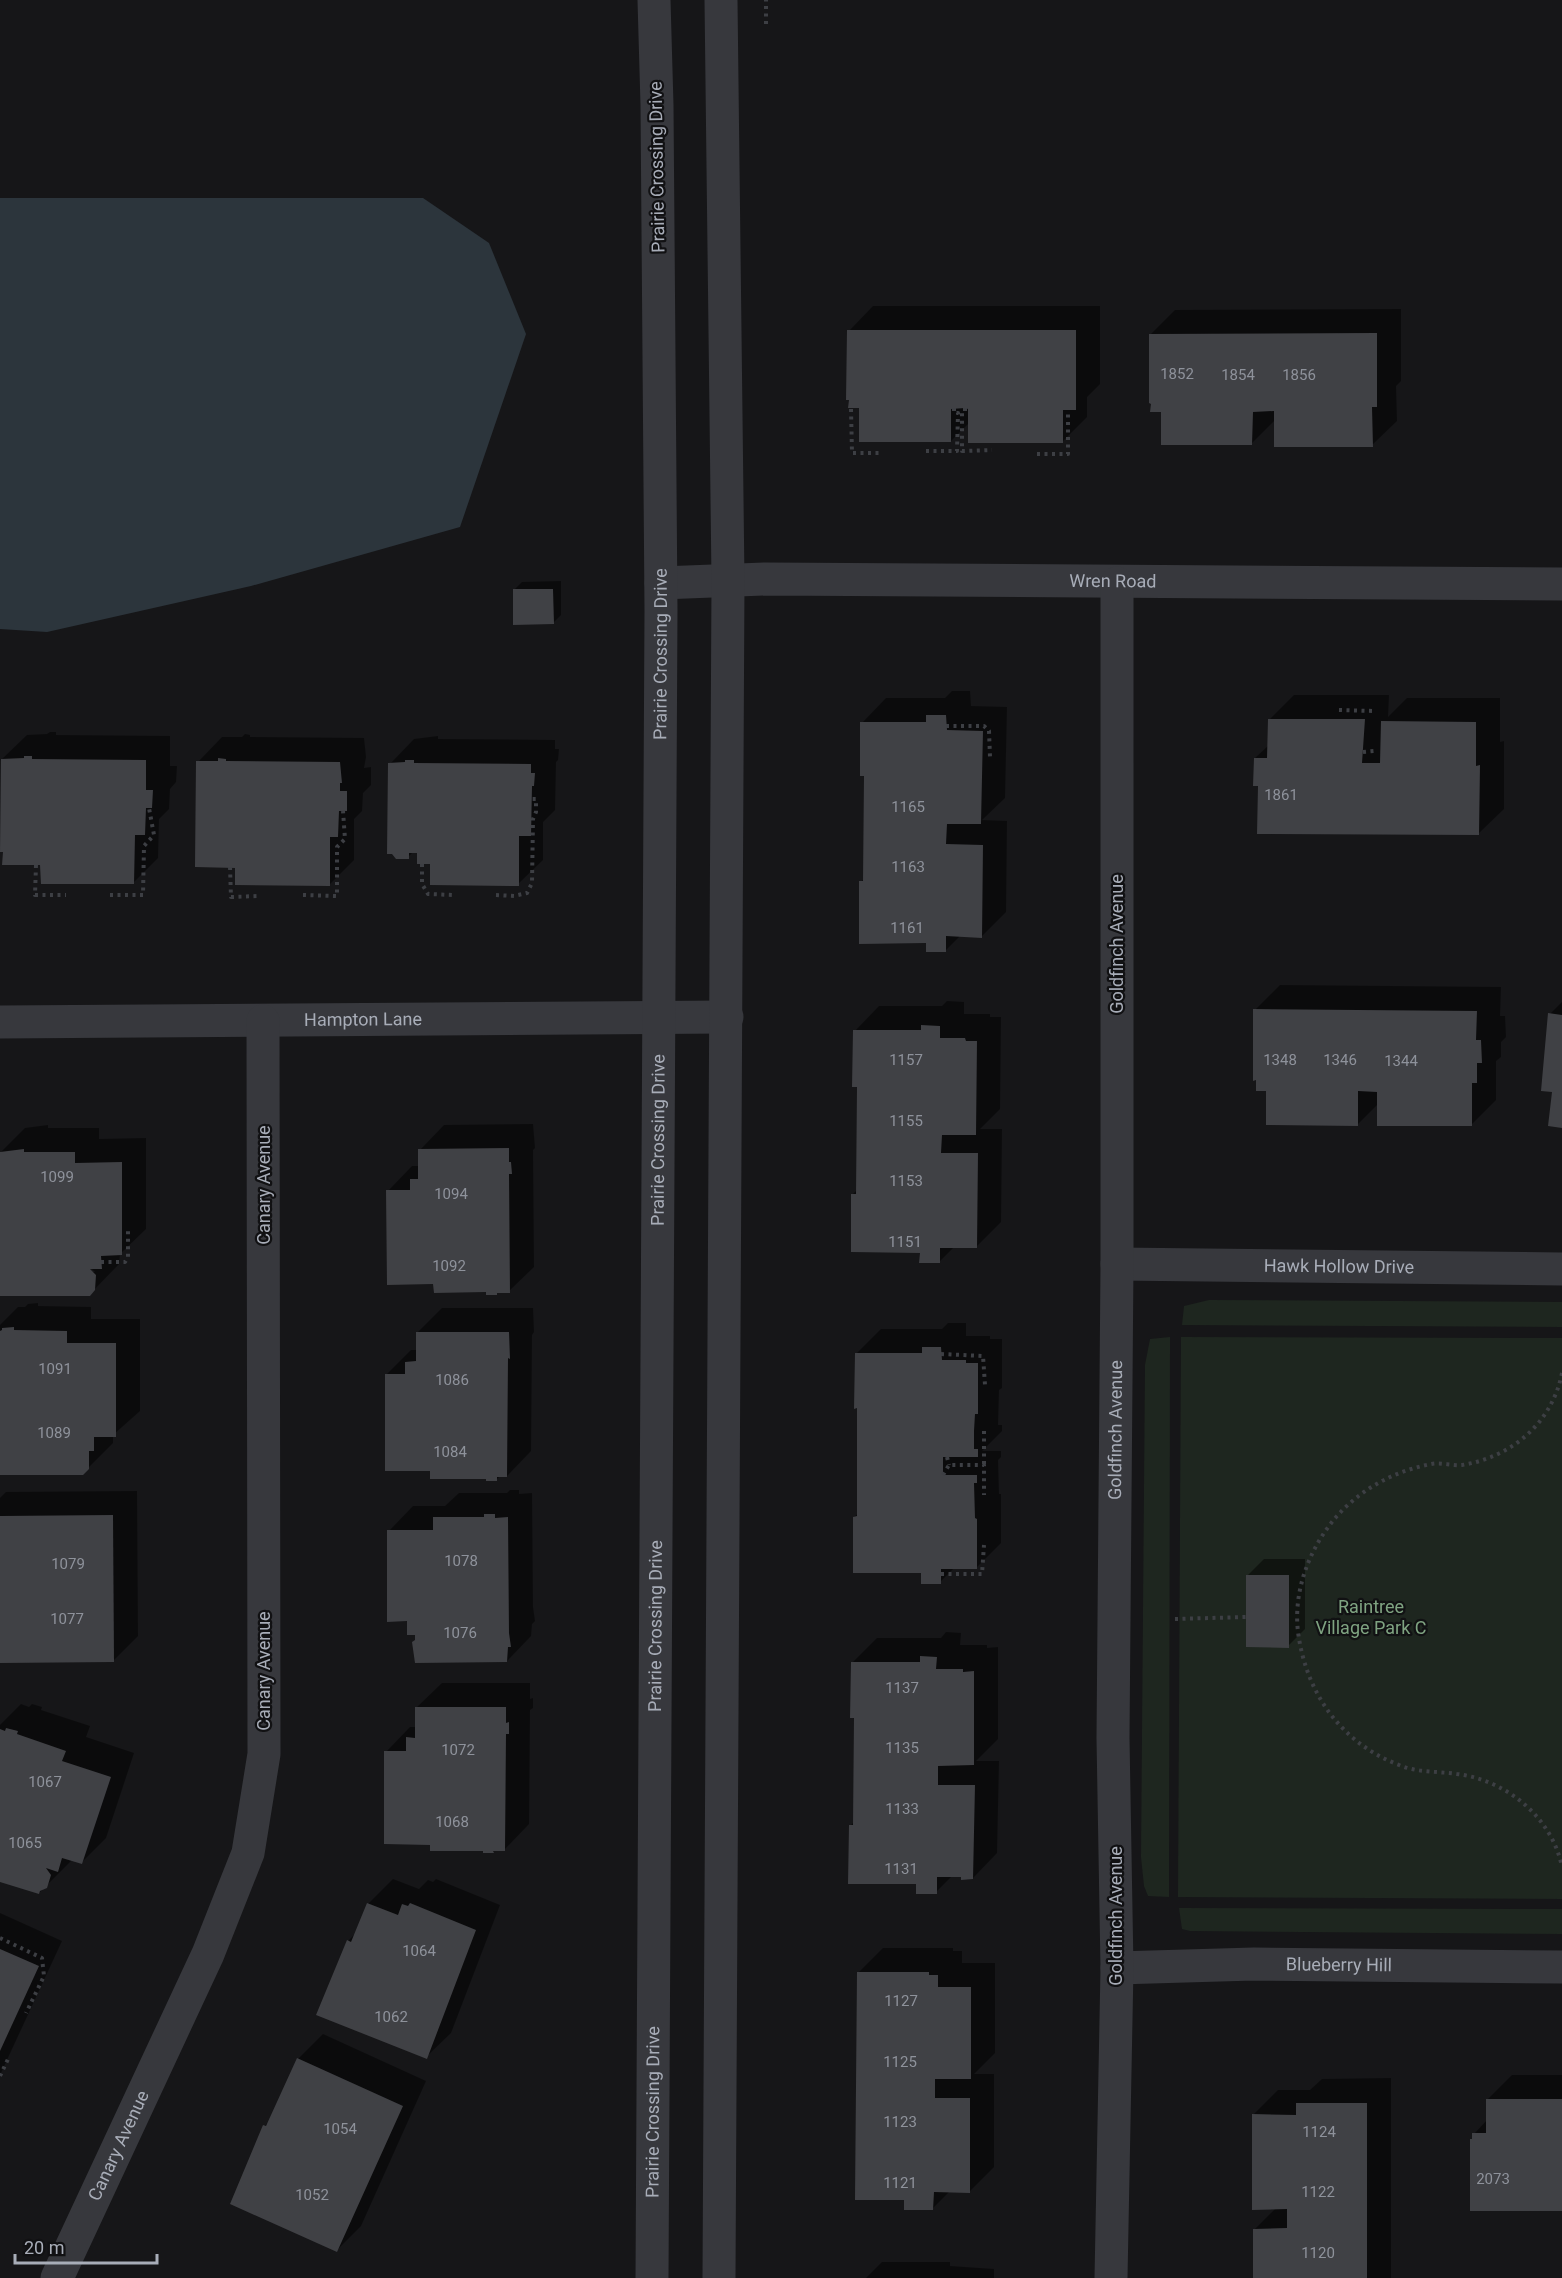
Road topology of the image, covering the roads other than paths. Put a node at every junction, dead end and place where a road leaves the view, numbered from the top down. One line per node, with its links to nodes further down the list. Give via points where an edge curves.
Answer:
1 (654, 0): 4 (street, Prairie Crossing Drive)
2 (721, 0): 3 (street)
3 (728, 581): 4 (street, Wren Road); 5 (street, Wren Road); 7 (street)
4 (661, 583): 8 (street, Prairie Crossing Drive)
5 (1117, 583): 6 (street, Wren Road); 11 (street, Goldfinch Avenue)
6 (1562, 584)
7 (727, 1017): 8 (street, Hampton Lane); 17 (street)
8 (660, 1019): 9 (street, Hampton Lane); 16 (street, Prairie Crossing Drive)
9 (263, 1021): 10 (street, Hampton Lane); 15 (street, Canary Avenue, via 264,1754 248,1853 208,1954)
10 (0, 1022)
11 (1117, 1264): 12 (street, Hawk Hollow Drive); 14 (street, Goldfinch Avenue, via 1113,1727)
12 (1562, 1269)
13 (1562, 1967): 14 (street, Blueberry Hill, via 1254,1964)
14 (1117, 1968): 18 (street, Goldfinch Avenue)
15 (57, 2278)
16 (652, 2278)
17 (719, 2278)
18 (1111, 2278)

